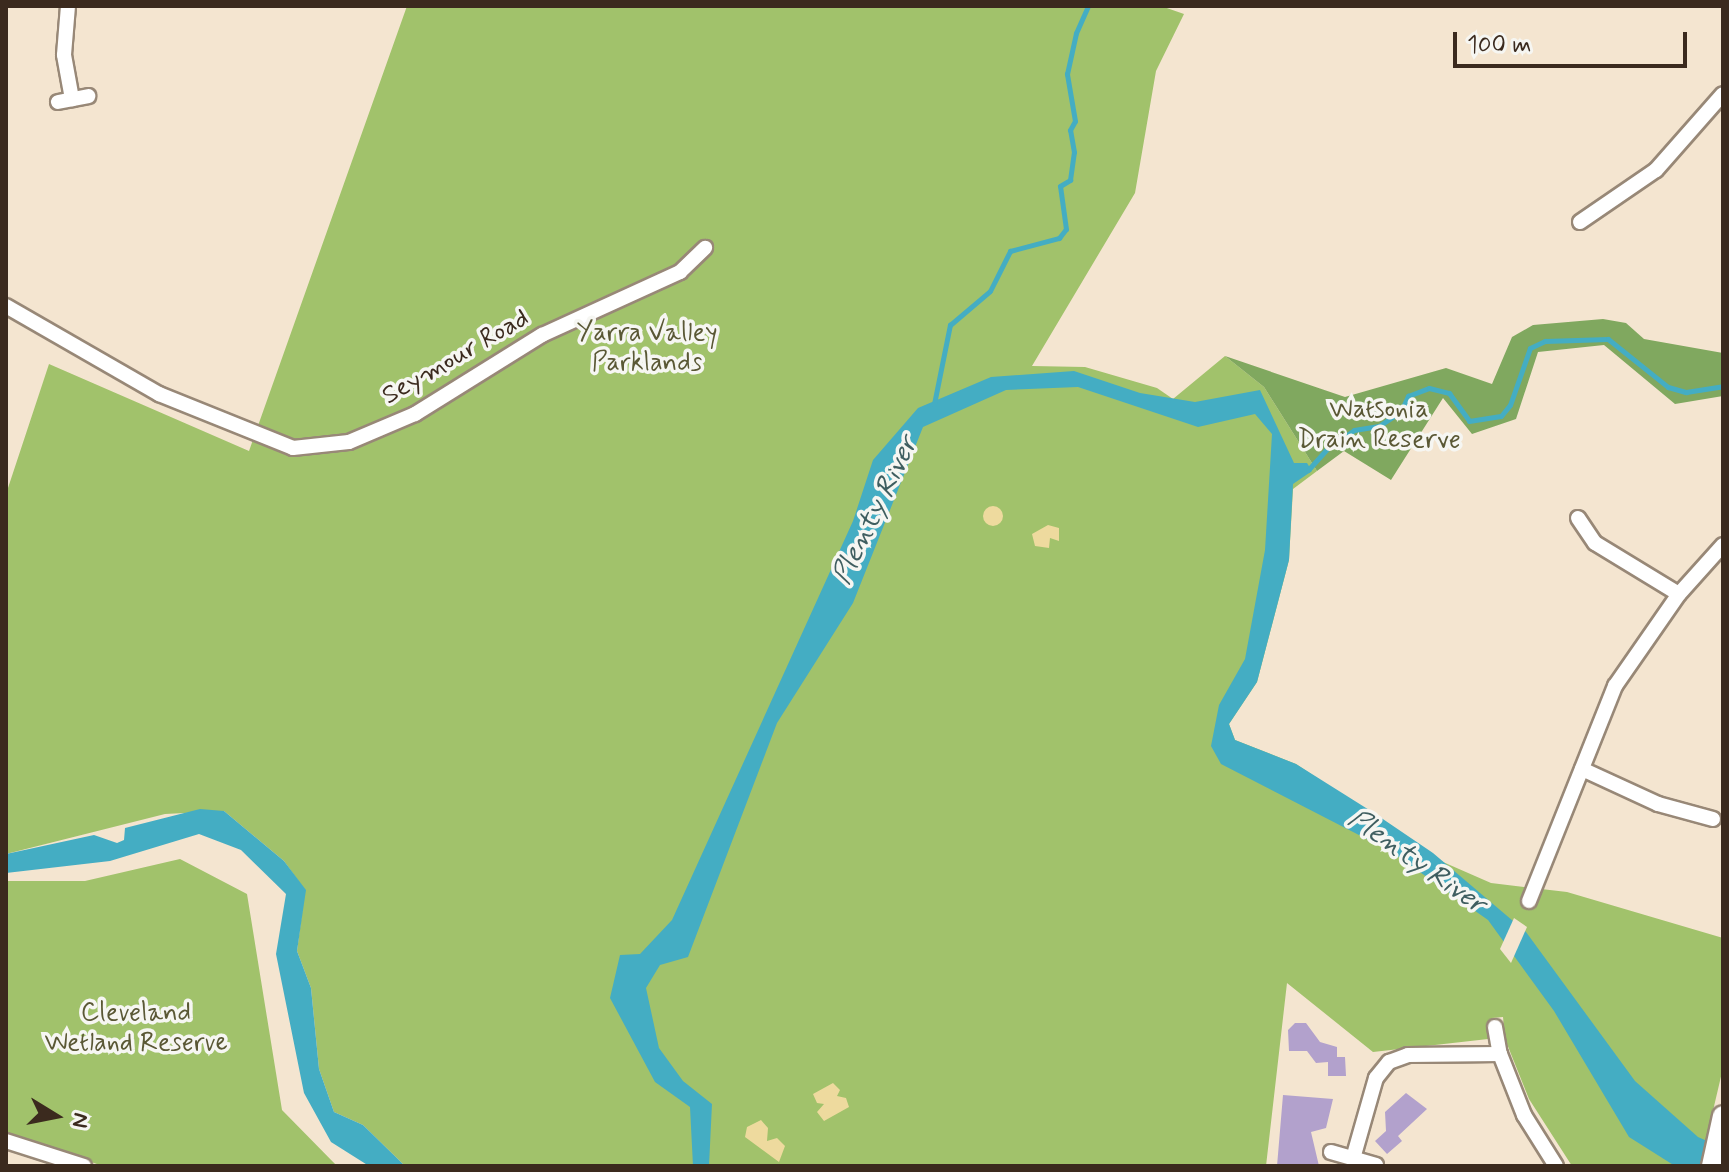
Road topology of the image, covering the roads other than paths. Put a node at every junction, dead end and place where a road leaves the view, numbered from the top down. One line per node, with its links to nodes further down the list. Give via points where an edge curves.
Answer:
1 (68, 6): 3 (street, via 65,101)
2 (1723, 94): 4 (street, via 1656,170)
3 (88, 96)
4 (1580, 222)
5 (705, 248): 6 (street, Seymour Road, via 680,272 542,335 415,414 349,442 293,448 159,394)
6 (6, 306)
7 (1578, 518): 9 (street, via 1595,543)
8 (1723, 545): 9 (street)
9 (1679, 594): 10 (street, via 1615,686)
10 (1582, 769): 11 (street, via 1658,804); 12 (street)
11 (1713, 819)
12 (1529, 901)
13 (1495, 1027): 14 (street)
14 (1500, 1054): 18 (street, via 1408,1055 1389,1062 1376,1078); 21 (street, via 1524,1115)
15 (1723, 1116): 22 (main road)
16 (6, 1141): 20 (street)
17 (1331, 1152): 18 (street)
18 (1354, 1155): 19 (street)
19 (1376, 1165)
20 (84, 1166)
21 (1556, 1166)
22 (1712, 1166)

